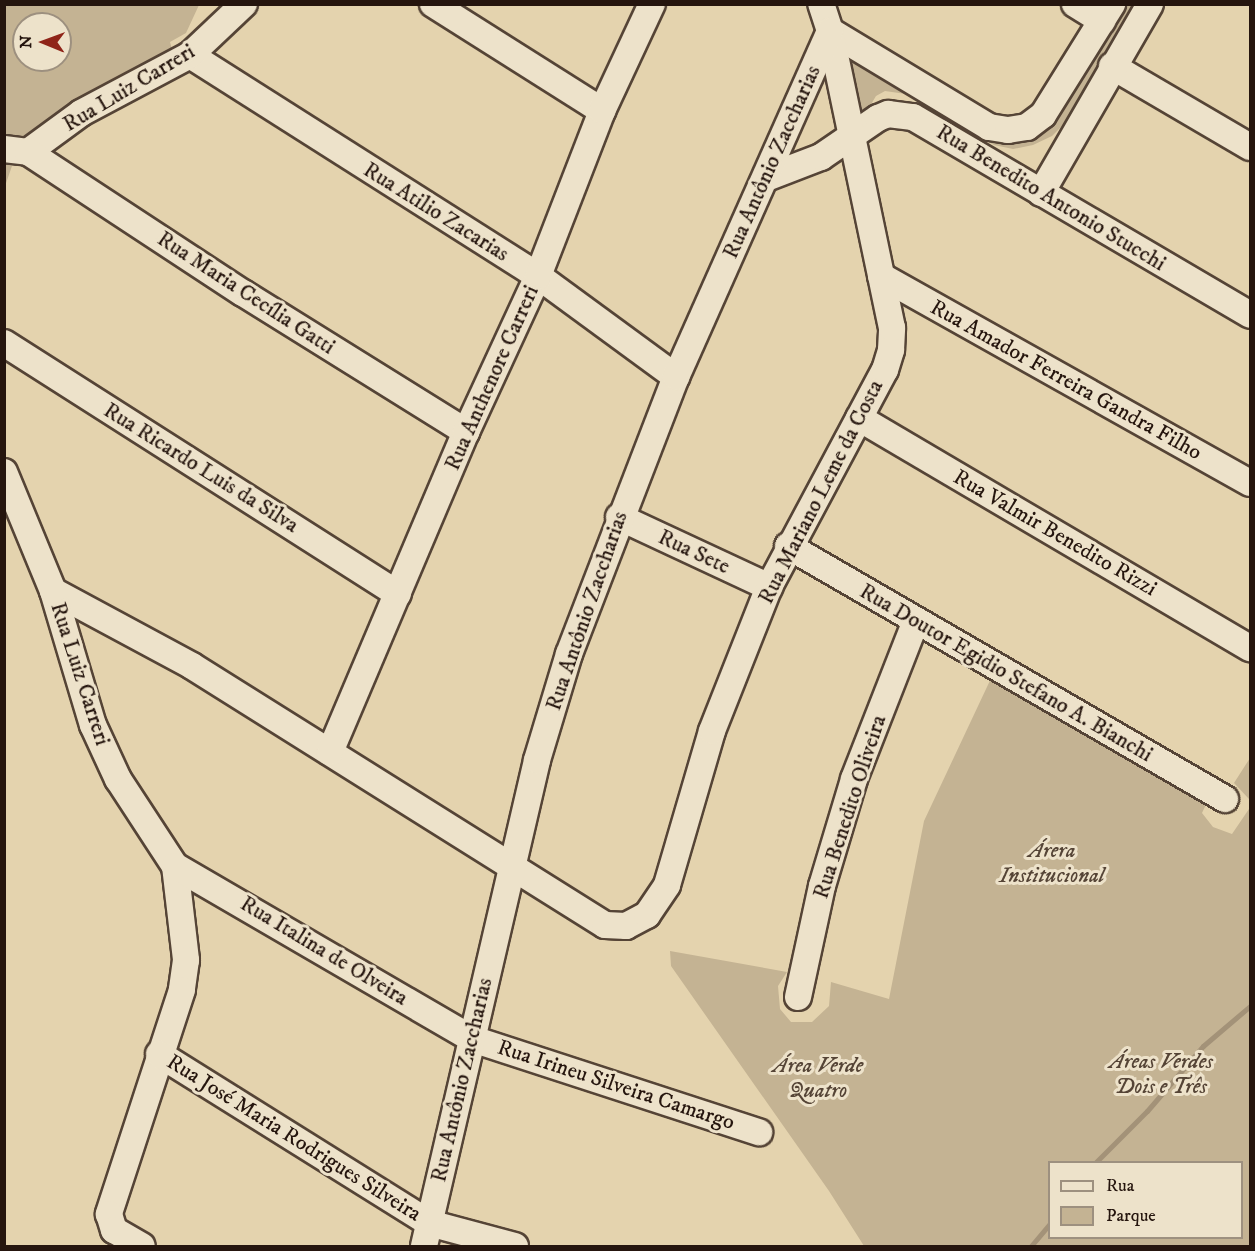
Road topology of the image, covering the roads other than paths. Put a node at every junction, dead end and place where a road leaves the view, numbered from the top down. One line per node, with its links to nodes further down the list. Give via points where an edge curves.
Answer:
1 (244, 4): 9 (street, Rua Luiz Carreri)
2 (433, 4): 11 (street)
3 (652, 4): 11 (street, Rua Anthenore Carreri)
4 (821, 4): 8 (street)
5 (1075, 4): 7 (street)
6 (1150, 4): 10 (street)
7 (1107, 13): 8 (street, via 1043,115 1027,127 1008,130 989,128)
8 (830, 31): 12 (street, Rua Mariano Leme da Costa); 15 (street, Rua Antônio Zaccharias)
9 (190, 56): 14 (street, Rua Luiz Carreri); 17 (street, Rua Atilio Zacarias)
10 (1112, 66): 13 (street); 16 (street)
11 (602, 111): 17 (street, Rua Anthenore Carreri)
12 (850, 139): 15 (street, Rua Benedito Antonio Stucchi, via 821,157); 16 (street, Rua Benedito Antonio Stucchi, via 888,114 913,117); 18 (street, Rua Mariano Leme da Costa)
13 (1251, 147)
14 (16, 150): 23 (street, Rua Maria Cecília Gatti)
15 (766, 178): 21 (street, Rua Antônio Zaccharias)
16 (1041, 193): 19 (street, Rua Benedito Antonio Stucchi)
17 (538, 276): 21 (street, Rua Atilio Zacarias); 23 (street, Rua Anthenore Carreri)
18 (881, 276): 22 (street, Rua Mariano Leme da Costa, via 892,328 891,350); 25 (street, Rua Amador Ferreira Gandra Filho)
19 (1251, 315)
20 (4, 343): 30 (street, Rua Ricardo Luis da Silva)
21 (676, 377): 26 (street, Rua Antônio Zaccharias)
22 (859, 418): 27 (street, Rua Mariano Leme da Costa); 32 (street, Rua Valmir Benedito Rizzi)
23 (466, 432): 30 (street, Rua Anthenore Carreri)
24 (4, 472): 29 (street, Rua Luiz Carreri)
25 (1251, 483)
26 (619, 518): 28 (street, Rua Sete); 36 (street, Rua Antônio Zaccharias, via 537,759)
27 (788, 546): 28 (street, Rua Mariano Leme da Costa); 31 (street, Rua Doutor Egidio Stefano A. Bianchi)
28 (769, 587): 36 (street, Rua Mariano Leme da Costa, via 712,730 667,885 647,915 626,926 605,925)
29 (53, 591): 33 (street, via 192,666); 35 (street, Rua Luiz Carreri, via 93,725 118,779)
30 (398, 594): 33 (street, Rua Anthenore Carreri)
31 (916, 621): 34 (street, Rua Doutor Egidio Stefano A. Bianchi); 37 (street, Rua Benedito Oliveira, via 854,779 822,886)
32 (1251, 648)
33 (330, 752): 36 (street)
34 (1225, 799)
35 (175, 866): 38 (street, Rua Italina de Olveira); 39 (street, Rua Luiz Carreri, via 186,960 182,990)
36 (513, 866): 38 (street, Rua Antônio Zaccharias)
37 (798, 997)
38 (472, 1039): 40 (street, Rua Irineu Silveira Camargo); 41 (street, Rua Antônio Zaccharias)
39 (159, 1054): 41 (street, Rua José Maria Rodrigues Silveira); 42 (street, Rua Luiz Carreri, via 115,1224)
40 (759, 1131)
41 (426, 1235): 43 (street, Rua José Maria Rodrigues Silveira)
42 (142, 1246)
43 (515, 1246)

